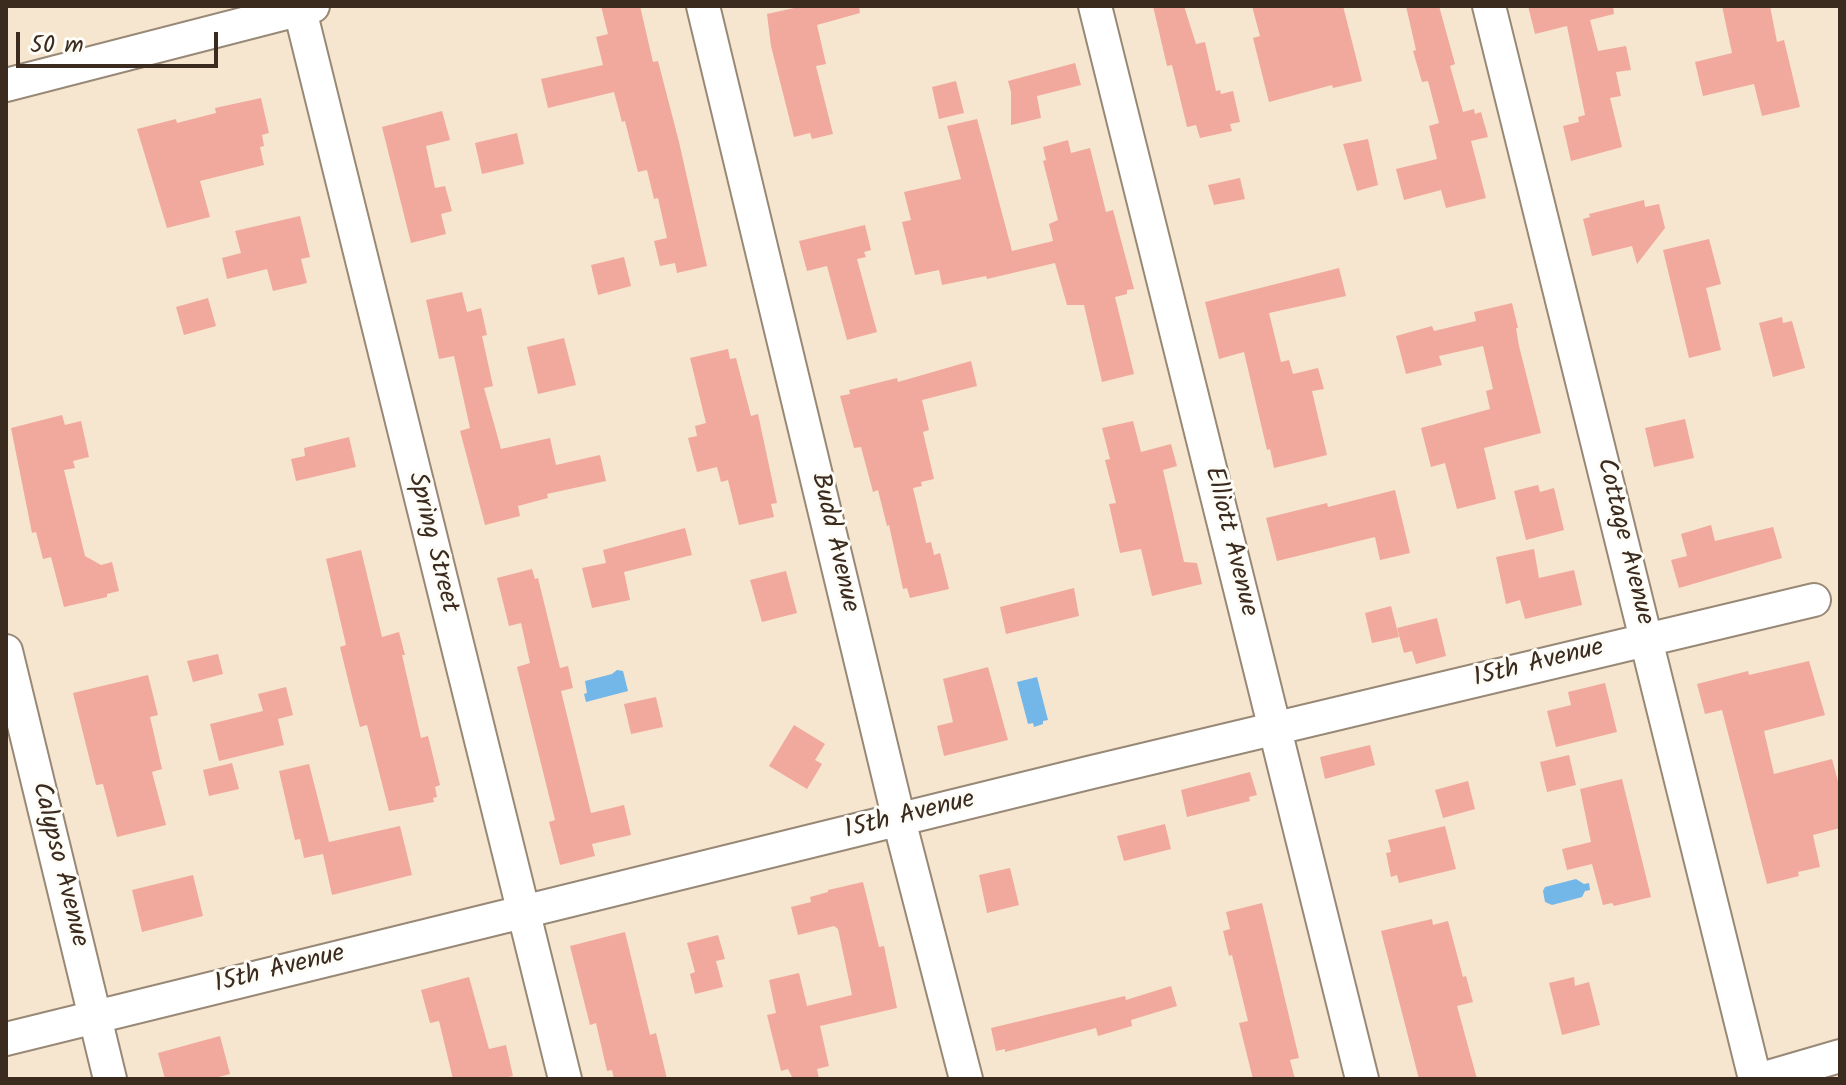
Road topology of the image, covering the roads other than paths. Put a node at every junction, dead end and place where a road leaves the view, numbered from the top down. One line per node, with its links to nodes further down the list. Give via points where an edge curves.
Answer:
1 (703, 6): 10 (street, Budd Avenue)
2 (1095, 6): 9 (street, Elliott Avenue)
3 (1489, 6): 7 (street, Cottage Avenue)
4 (304, 7): 5 (street); 11 (street, Spring Street)
5 (6, 85)
6 (1814, 600): 7 (street, 15th Avenue)
7 (1647, 639): 9 (street, 15th Avenue); 19 (street, Cottage Avenue)
8 (6, 651): 12 (street, Calypso Avenue)
9 (1275, 730): 10 (street, 15th Avenue); 18 (street, Elliott Avenue)
10 (899, 820): 11 (street, 15th Avenue); 17 (street, Budd Avenue)
11 (522, 912): 12 (street, 15th Avenue); 16 (street, Spring Street)
12 (95, 1017): 13 (street, 15th Avenue); 15 (street, Calypso Avenue)
13 (6, 1039)
14 (1840, 1056): 19 (street)
15 (110, 1079)
16 (565, 1079)
17 (966, 1079)
18 (1362, 1079)
19 (1758, 1079)

